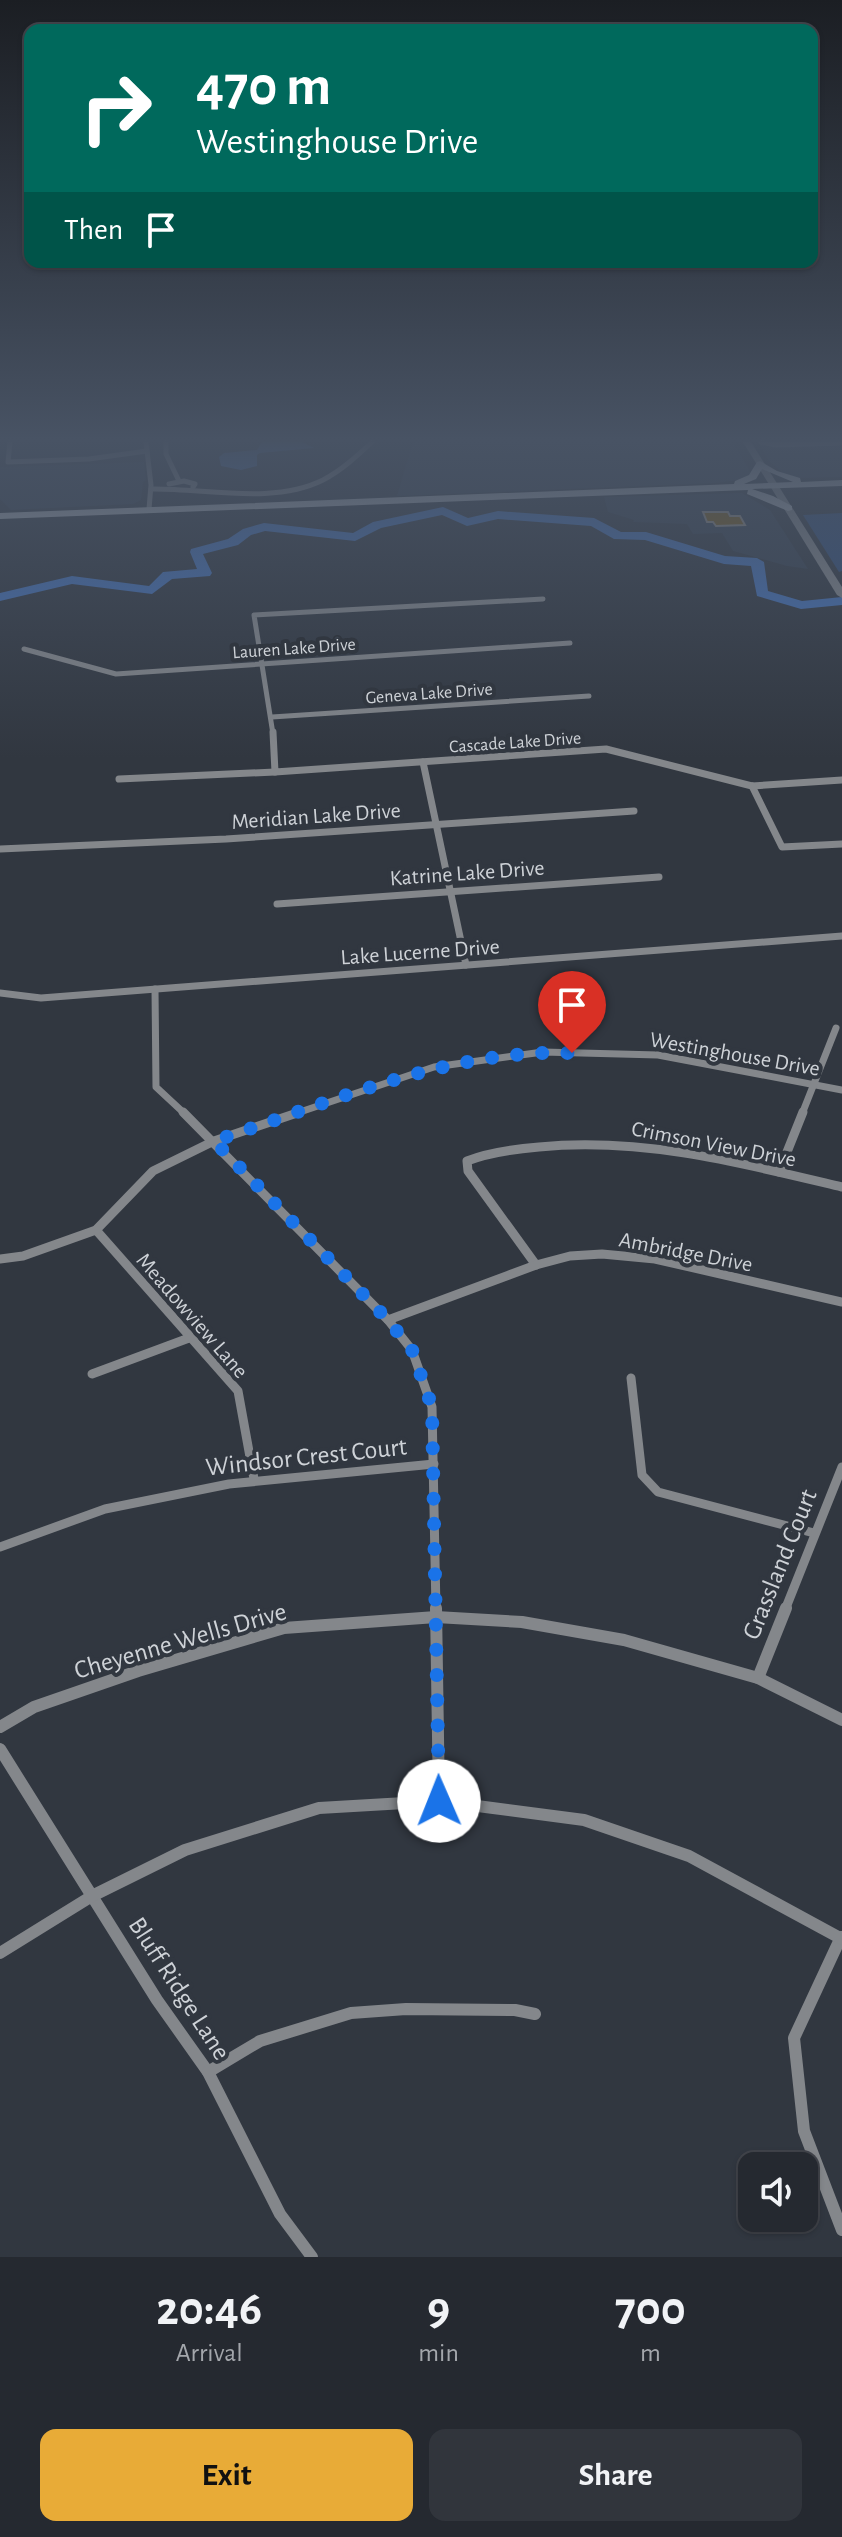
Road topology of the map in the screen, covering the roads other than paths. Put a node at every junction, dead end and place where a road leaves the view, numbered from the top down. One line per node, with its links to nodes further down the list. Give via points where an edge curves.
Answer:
1 (812, 547): 2 (street)
2 (840, 592)
3 (543, 599): 6 (street, via 254,615)
4 (570, 643): 6 (street, Lauren Lake Drive)
5 (24, 649): 6 (street, Lauren Lake Drive, via 116,674)
6 (264, 665): 8 (street)
7 (589, 696): 8 (street, Geneva Lake Drive)
8 (272, 717): 10 (street)
9 (423, 762): 10 (street, Cascade Lake Drive); 13 (street, Cascade Lake Drive, via 606,749); 15 (street)
10 (275, 772): 11 (street, Cascade Lake Drive)
11 (119, 779)
12 (842, 780): 13 (street, Cascade Lake Drive)
13 (752, 786): 16 (street, via 782,847)
14 (634, 811): 15 (street, Meridian Lake Drive)
15 (438, 824): 17 (street, Meridian Lake Drive); 19 (street)
16 (842, 844)
17 (0, 849)
18 (659, 877): 19 (street, Katrine Lake Drive)
19 (450, 891): 20 (street, Katrine Lake Drive); 22 (street)
20 (277, 904)
21 (842, 936): 22 (street, Lake Lucerne Drive)
22 (466, 965): 23 (street, Lake Lucerne Drive)
23 (155, 989): 24 (street, Lake Lucerne Drive, via 41,998); 28 (street, via 156,1087)
24 (0, 993)
25 (836, 1028): 26 (street)
26 (815, 1084): 27 (street, Westinghouse Drive); 28 (street, Westinghouse Drive, via 658,1055 543,1052 434,1067); 29 (street)
27 (842, 1090)
28 (214, 1141): 31 (street, Westinghouse Drive, via 153,1171); 35 (street)
29 (779, 1172): 30 (street, Crimson View Drive); 33 (street, Crimson View Drive, via 679,1150 597,1142 508,1150 467,1161 468,1171)
30 (842, 1187)
31 (96, 1230): 32 (street, Westinghouse Drive); 36 (street, Meadowview Lane)
32 (0, 1259)
33 (536, 1265): 34 (street, Ambridge Drive, via 577,1255 636,1256); 35 (street, Ambridge Drive)
34 (842, 1302)
35 (388, 1320): 39 (street, via 412,1350 432,1407)
36 (189, 1338): 37 (street); 41 (street, Meadowview Lane, via 238,1391)
37 (92, 1374)
38 (631, 1378): 42 (street, via 642,1475 658,1492)
39 (434, 1464): 41 (street, Windsor Crest Court); 44 (street)
40 (842, 1467): 42 (street, Grassland Court)
41 (254, 1479): 43 (street, Windsor Crest Court, via 105,1509)
42 (814, 1533): 45 (street, Grassland Court)
43 (0, 1547)
44 (436, 1617): 45 (street, Cheyenne Wells Drive, via 522,1622 624,1640); 47 (street, Cheyenne Wells Drive, via 284,1628 49,1702); 49 (street)
45 (758, 1678): 46 (street, Cheyenne Wells Drive)
46 (842, 1720)
47 (0, 1727)
48 (0, 1749): 50 (street, Bluff Ridge Lane)
49 (439, 1801): 50 (street, via 319,1808 185,1850); 51 (street, via 584,1820 689,1856)
50 (92, 1896): 52 (street); 54 (street, Bluff Ridge Lane)
51 (841, 1938): 55 (street, via 794,2038 804,2131)
52 (0, 1953)
53 (535, 2014): 54 (street, via 406,2009 351,2013 260,2041)
54 (208, 2072): 56 (street, Bluff Ridge Lane, via 280,2214)
55 (842, 2230)
56 (312, 2257)

